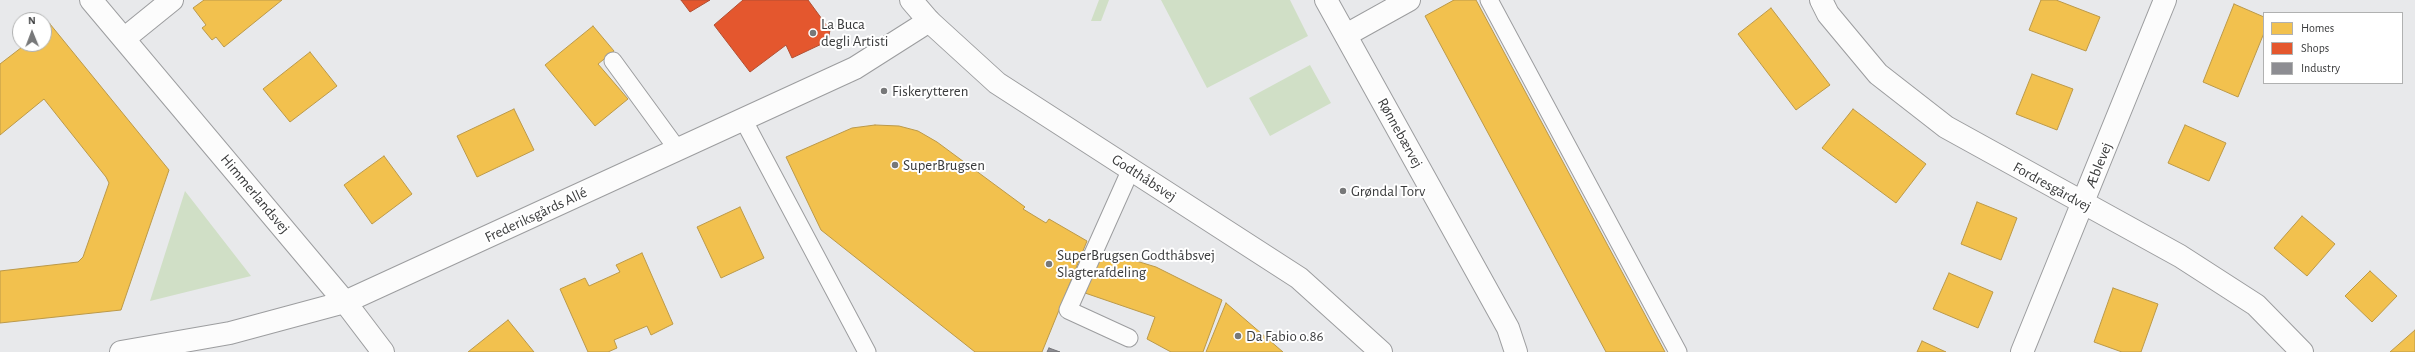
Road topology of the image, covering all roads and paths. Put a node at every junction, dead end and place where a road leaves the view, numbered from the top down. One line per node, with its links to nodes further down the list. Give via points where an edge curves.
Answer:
1 (91, 0): 11 (street, Himmerlandsvej)
2 (172, 0): 11 (street)
3 (911, 0): 9 (street, Godthåbsvej)
4 (1326, 0): 10 (street, Rønnebærvej)
5 (1409, 0): 10 (street)
6 (1489, 0): 24 (lane)
7 (1821, 0): 16 (street, Fordresgårdvej, via 1828,14 1878,74 1946,127)
8 (2165, 0): 16 (street, Æblevej)
9 (929, 21): 13 (street, Frederiksgårds Allé, via 855,68); 15 (street, Godthåbsvej, via 997,83)
10 (1346, 35): 23 (street, Rønnebærvej, via 1508,328)
11 (125, 38): 17 (street, Himmerlandsvej)
12 (613, 61): 14 (lane)
13 (743, 119): 14 (street, Frederiksgårds Allé); 21 (lane)
14 (678, 150): 17 (street, Frederiksgårds Allé)
15 (1130, 169): 18 (lane, via 1068,310); 22 (street, Godthåbsvej, via 1300,278)
16 (2083, 204): 25 (street, Æblevej); 26 (street, Fordresgårdvej, via 2180,256 2256,305)
17 (345, 302): 19 (street, Frederiksgårds Allé, via 230,333); 20 (street, Himmerlandsvej)
18 (1129, 338)
19 (121, 352)
20 (383, 352)
21 (867, 352)
22 (1382, 352)
23 (1516, 352)
24 (1678, 352)
25 (2022, 352)
26 (2302, 352)

